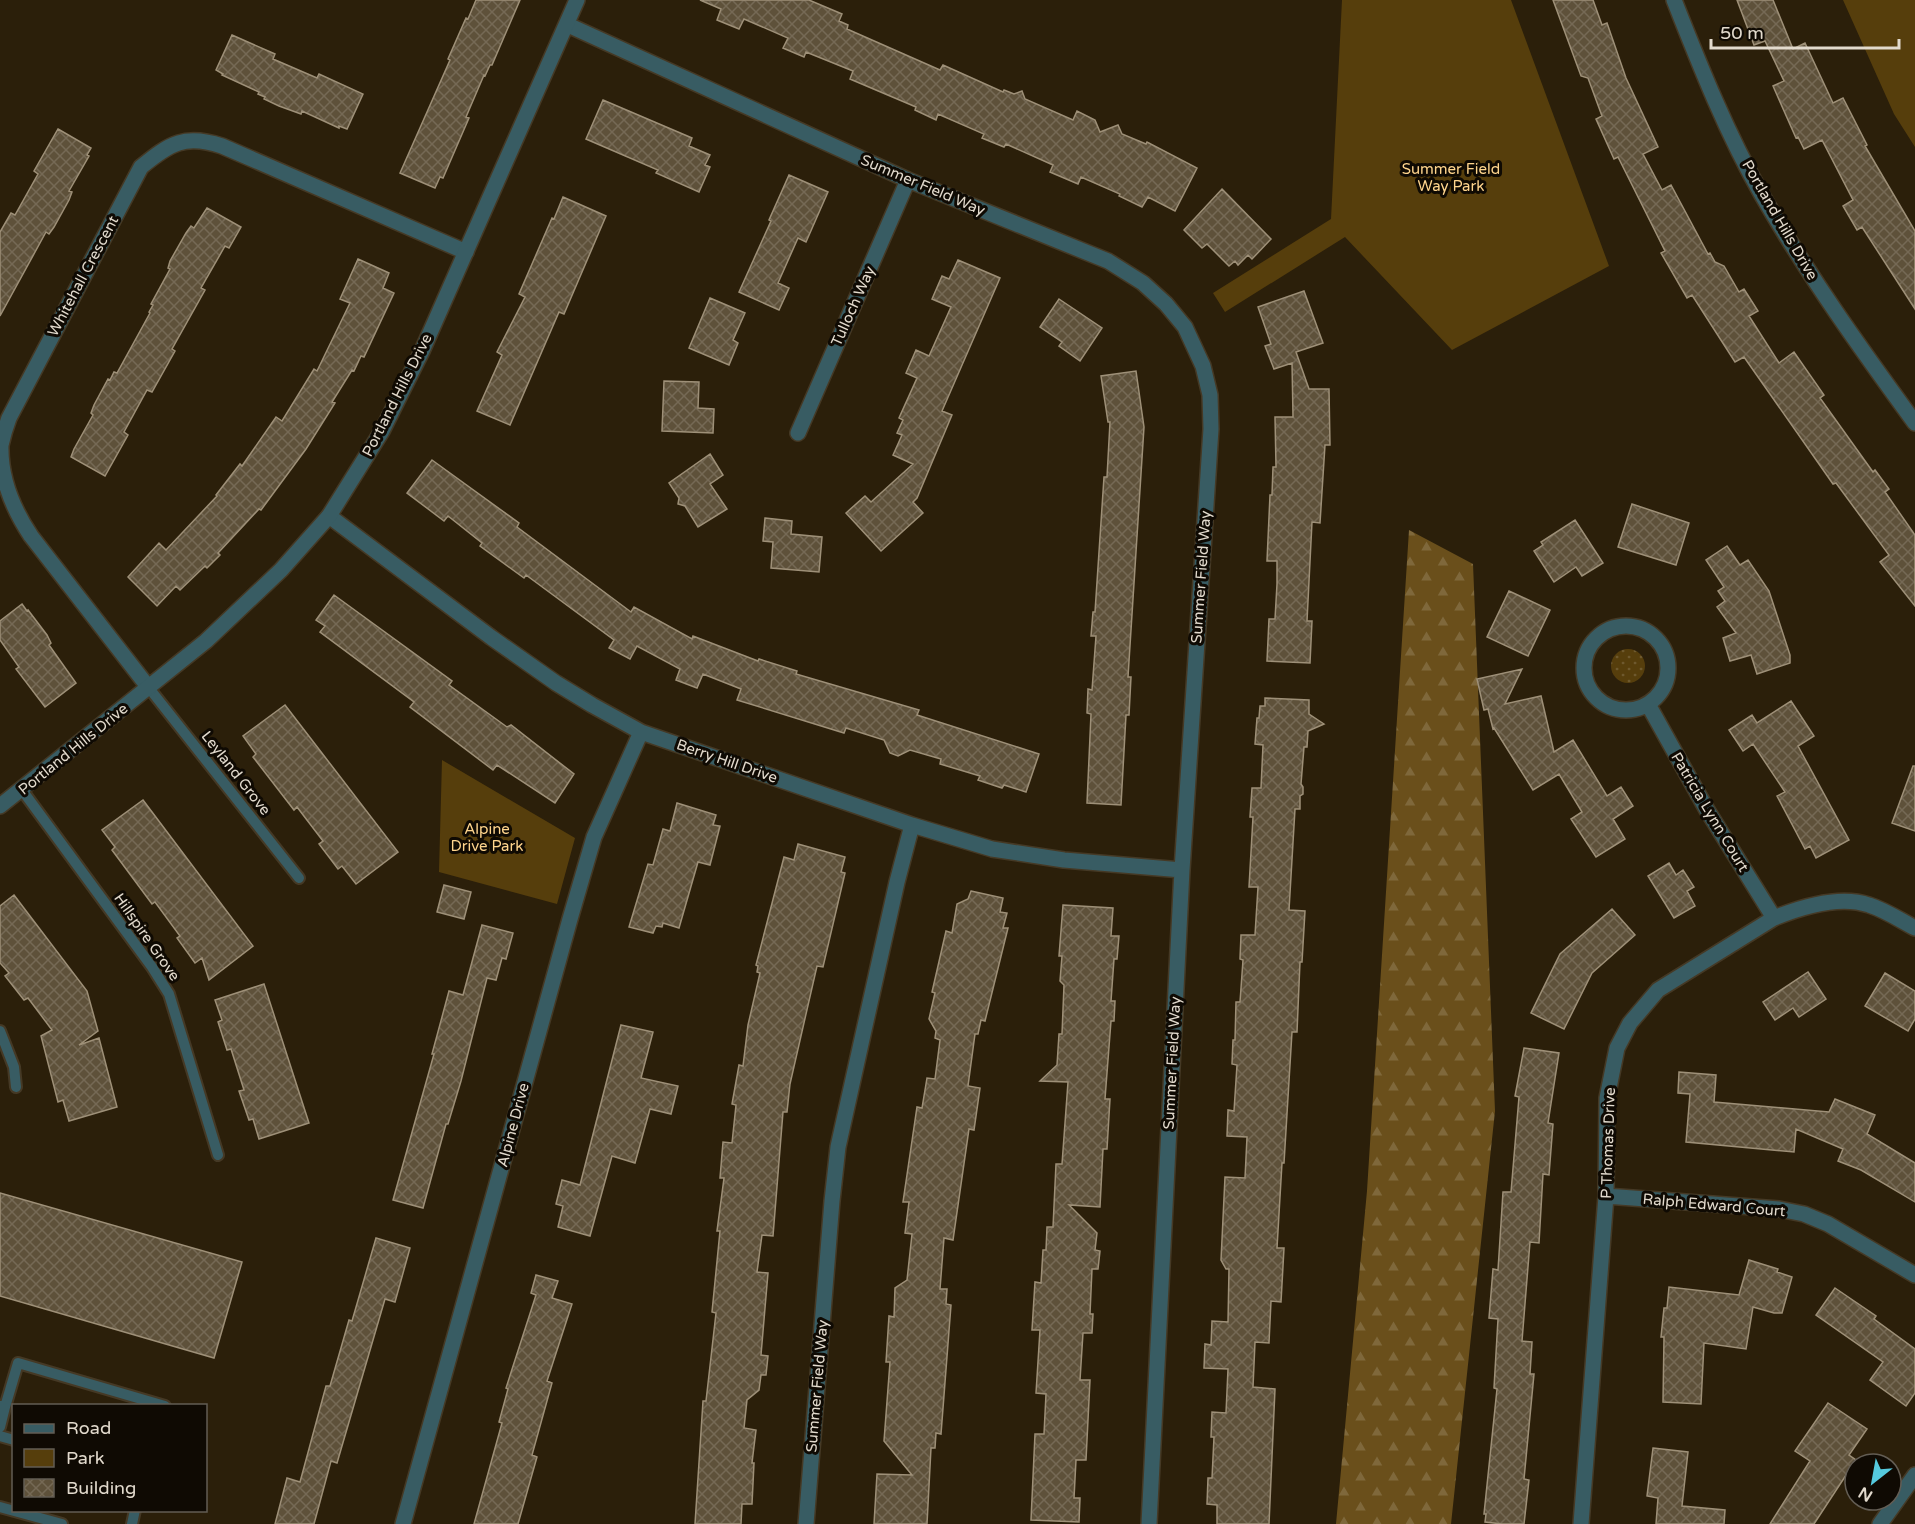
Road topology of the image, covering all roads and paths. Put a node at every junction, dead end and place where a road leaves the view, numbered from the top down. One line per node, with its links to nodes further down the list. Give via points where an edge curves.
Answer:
1 (578, 0): 3 (street, Portland Hills Drive)
2 (1674, 0): 6 (street, Portland Hills Drive, via 1761,194 1849,332)
3 (567, 25): 4 (street, Summer Field Way); 5 (street, Portland Hills Drive)
4 (908, 180): 7 (street, Tulloch Way); 15 (street, Summer Field Way, via 1108,261 1126,272 1151,290 1185,327 1203,366 1211,429)
5 (466, 252): 8 (street, Portland Hills Drive, via 382,431); 9 (street, Whitehall Crescent, via 205,141 182,141 159,152 141,167 9,418 1,445 2,477 13,510)
6 (1915, 423)
7 (798, 433)
8 (329, 516): 9 (street, Portland Hills Drive, via 281,570); 11 (street, Berry Hill Drive, via 556,683)
9 (149, 688): 12 (street, Portland Hills Drive); 16 (lane, Leyland Grove)
10 (1649, 706): 10 (street, via 1668,678 1668,661 1662,646 1651,634 1636,627 1619,627 1604,633 1592,644 1585,659 1585,676 1591,691 1602,703 1617,710); 17 (street, Patricia Lynn Court)
11 (641, 732): 14 (street, Berry Hill Drive); 30 (street, Alpine Drive, via 594,837)
12 (22, 790): 13 (street, Portland Hills Drive); 21 (lane, Hillspire Grove, via 169,994)
13 (0, 806)
14 (912, 825): 15 (street, Berry Hill Drive, via 992,849 1064,860); 31 (street, Summer Field Way, via 838,1147)
15 (1182, 870): 32 (street, Summer Field Way)
16 (299, 878)
17 (1774, 918): 18 (street, P Thomas Drive, via 1814,905 1854,902 1869,905); 22 (street, P Thomas Drive, via 1658,990 1630,1023 1617,1048 1606,1098)
18 (1915, 928)
19 (0, 1031): 20 (lane, via 14,1068)
20 (16, 1087)
21 (218, 1155)
22 (1606, 1196): 23 (street, Ralph Edward Court, via 1804,1214); 33 (street, P Thomas Drive)
23 (1915, 1275)
24 (158, 1404): 25 (lane, via 18,1363)
25 (2, 1406): 26 (lane)
26 (0, 1427)
27 (1915, 1475): 34 (street)
28 (18, 1512): 29 (lane)
29 (62, 1524)
30 (403, 1524)
31 (806, 1524)
32 (1149, 1524)
33 (1581, 1524)
34 (1880, 1524)

